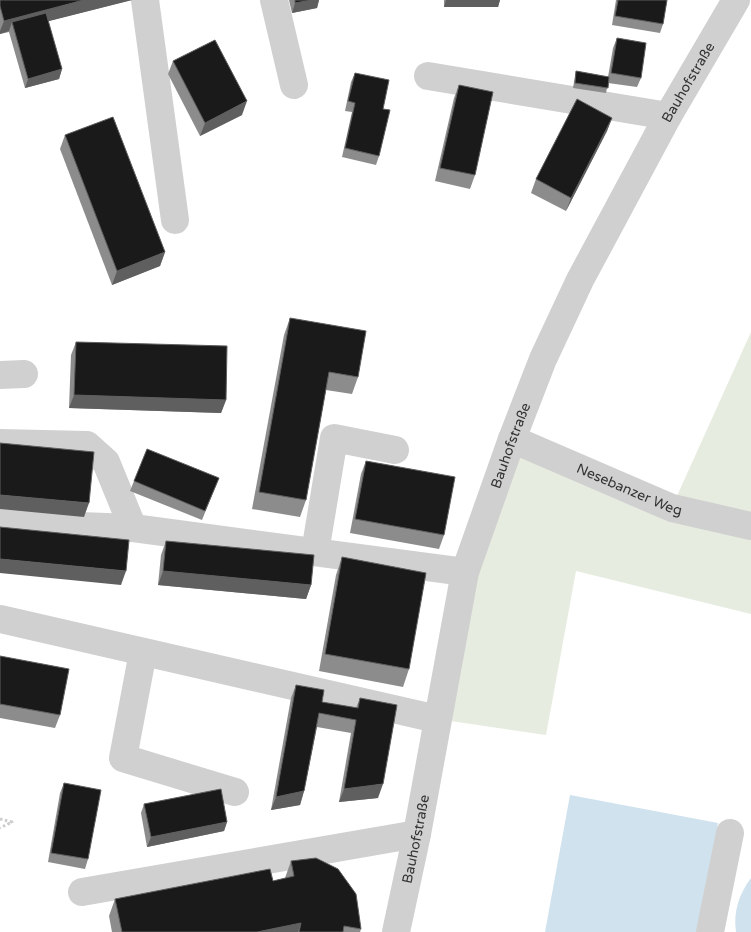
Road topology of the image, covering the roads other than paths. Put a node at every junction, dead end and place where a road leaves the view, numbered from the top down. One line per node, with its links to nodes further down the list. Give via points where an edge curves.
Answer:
1 (145, 0): 7 (street)
2 (274, 0): 5 (street)
3 (736, 0): 6 (street, Bauhofstraße)
4 (428, 76): 6 (street)
5 (294, 85)
6 (668, 116): 8 (street, Bauhofstraße, via 580,280 543,359)
7 (175, 220)
8 (512, 439): 12 (street, Nesebanzer Weg, via 672,508); 15 (street, Bauhofstraße)
9 (0, 443): 13 (street, via 87,444 106,462)
10 (395, 450): 14 (street, via 334,438)
11 (0, 523): 13 (street)
12 (751, 526)
13 (133, 528): 14 (street)
14 (315, 552): 15 (street)
15 (465, 572): 18 (street, Bauhofstraße)
16 (0, 619): 17 (street)
17 (143, 652): 18 (street); 19 (street, via 123,758)
18 (437, 719): 20 (street, Bauhofstraße)
19 (235, 792)
20 (416, 834): 22 (street); 23 (street, Bauhofstraße)
21 (730, 834): 24 (street)
22 (82, 892)
23 (396, 932)
24 (710, 932)

